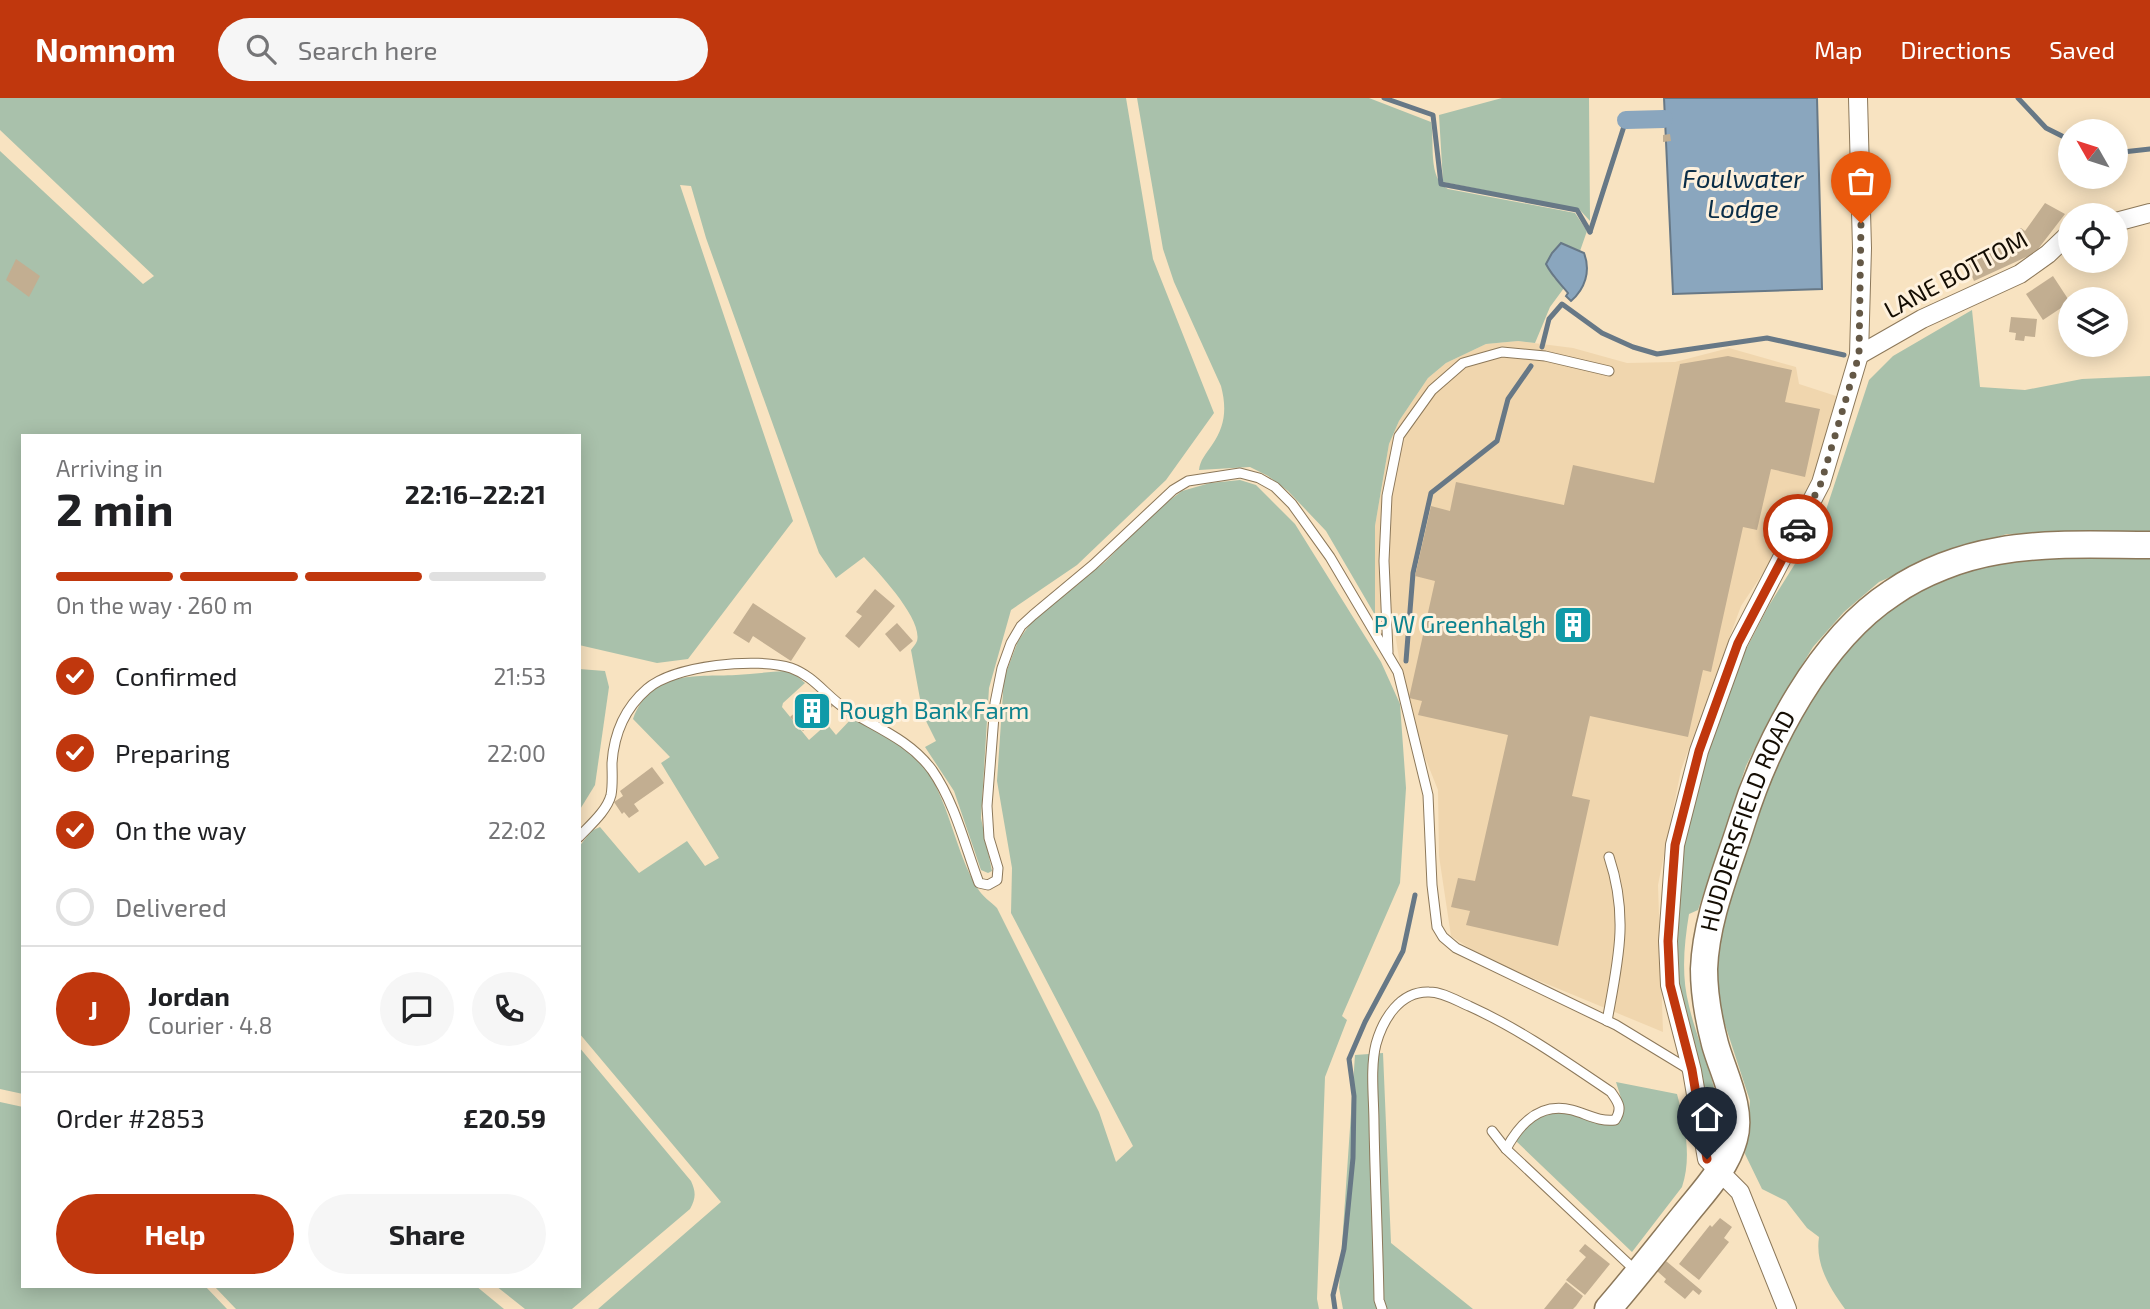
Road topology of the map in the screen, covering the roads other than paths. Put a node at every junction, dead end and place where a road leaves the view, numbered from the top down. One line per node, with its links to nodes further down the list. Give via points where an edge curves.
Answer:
1 (1858, 98): 5 (street)
2 (2150, 213): 3 (street)
3 (2128, 219)
4 (2058, 244): 5 (street, LANE BOTTOM, via 2020,274 1922,318)
5 (1859, 355): 12 (street, via 1821,483 1738,643 1699,751 1675,845 1668,941 1670,985)
6 (1609, 371): 8 (lane, via 1545,356 1502,352 1463,363 1432,390 1399,436 1387,496)
7 (2150, 545): 15 (main road, HUDDERSFIELD ROAD, via 2043,545 1995,551 1956,563 1891,593 1827,655 1772,743 1753,786 1708,933 1706,998 1737,1129)
8 (1388, 654): 9 (lane, via 1330,557 1275,487 1240,473 1188,481 1161,499 1033,615 1011,643 995,703 987,806 998,880 979,883 946,795 912,748 844,707 816,681 793,668 766,663 712,667 669,676 649,687 629,708 617,732 611,797); 11 (lane, via 1398,672 1428,795 1437,927 1456,948)
9 (581, 835)
10 (1609, 858): 11 (lane, via 1622,915)
11 (1607, 1021): 12 (lane)
12 (1692, 1070): 15 (street, via 1707,1159)
13 (1492, 1131): 14 (lane)
14 (1506, 1149): 16 (lane); 17 (lane, via 1527,1119 1540,1111 1570,1109 1604,1121 1615,1120 1620,1105 1611,1092 1515,1027 1440,994 1414,993 1387,1017 1376,1046 1373,1088)
15 (1719, 1171): 16 (main road, HUDDERSFIELD ROAD); 19 (street, via 1740,1192)
16 (1639, 1273): 18 (main road, HUDDERSFIELD ROAD)
17 (1382, 1309)
18 (1608, 1309)
19 (1787, 1309)

